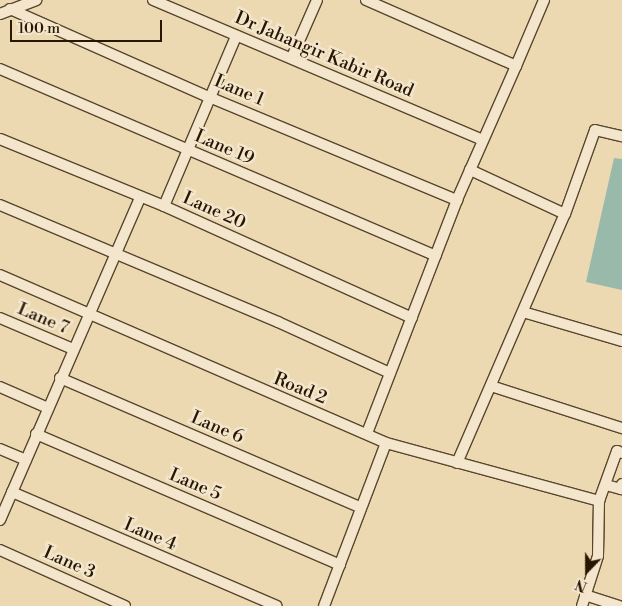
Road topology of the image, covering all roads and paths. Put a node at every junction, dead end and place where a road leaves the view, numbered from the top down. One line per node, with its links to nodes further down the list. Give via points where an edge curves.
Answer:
1 (36, 0): 6 (street)
2 (153, 0): 7 (street, Dr Jahangir Kabir Road)
3 (317, 0): 8 (street)
4 (366, 0): 9 (street)
5 (544, 0): 9 (street)
6 (5, 12): 11 (street, Lane 1)
7 (236, 36): 8 (street, Dr Jahangir Kabir Road); 11 (street)
8 (292, 58): 14 (street, Dr Jahangir Kabir Road)
9 (516, 66): 14 (street)
10 (0, 69): 15 (street, Lane 19)
11 (210, 96): 15 (street); 18 (street, Lane 1)
12 (622, 136): 21 (street, via 594,130)
13 (0, 139): 17 (street, Lane 20)
14 (483, 140): 16 (street)
15 (187, 150): 20 (street); 23 (street, Lane 19)
16 (470, 170): 18 (street); 21 (street)
17 (140, 198): 20 (street, Lane 20); 22 (street)
18 (458, 200): 23 (street)
19 (0, 205): 22 (street)
20 (164, 206): 28 (street, Lane 20)
21 (565, 214): 25 (street)
22 (115, 253): 26 (street); 31 (street)
23 (436, 256): 28 (street)
24 (0, 275): 26 (street, Road 2)
25 (523, 312): 29 (street); 33 (street)
26 (88, 314): 30 (street); 37 (street, Road 2)
27 (0, 318): 30 (street, Lane 7)
28 (412, 318): 31 (street)
29 (622, 341)
30 (73, 349): 32 (street)
31 (390, 373): 37 (street)
32 (60, 378): 35 (street); 48 (street, Lane 6)
33 (491, 386): 36 (street); 43 (street)
34 (0, 387): 35 (street)
35 (48, 408): 38 (street)
36 (622, 428)
37 (367, 433): 39 (street, Road 2)
38 (36, 434): 42 (street); 51 (street, Lane 5)
39 (386, 442): 43 (street, Road 2); 48 (street)
40 (0, 449): 42 (street)
41 (622, 453): 45 (street, via 616,451)
42 (26, 460): 46 (street)
43 (457, 463): 47 (street, Road 2)
44 (622, 484): 45 (street, via 620,489)
45 (606, 485): 47 (street)
46 (12, 492): 49 (street); 54 (street, Lane 4)
47 (599, 501): 52 (street, via 598,556)
48 (360, 507): 51 (street)
49 (0, 518)
50 (0, 550): 53 (street, Lane 3)
51 (340, 565): 55 (street)
52 (585, 595): 56 (street); 57 (street)
53 (124, 606)
54 (277, 606)
55 (324, 606)
56 (582, 606)
57 (619, 606)

